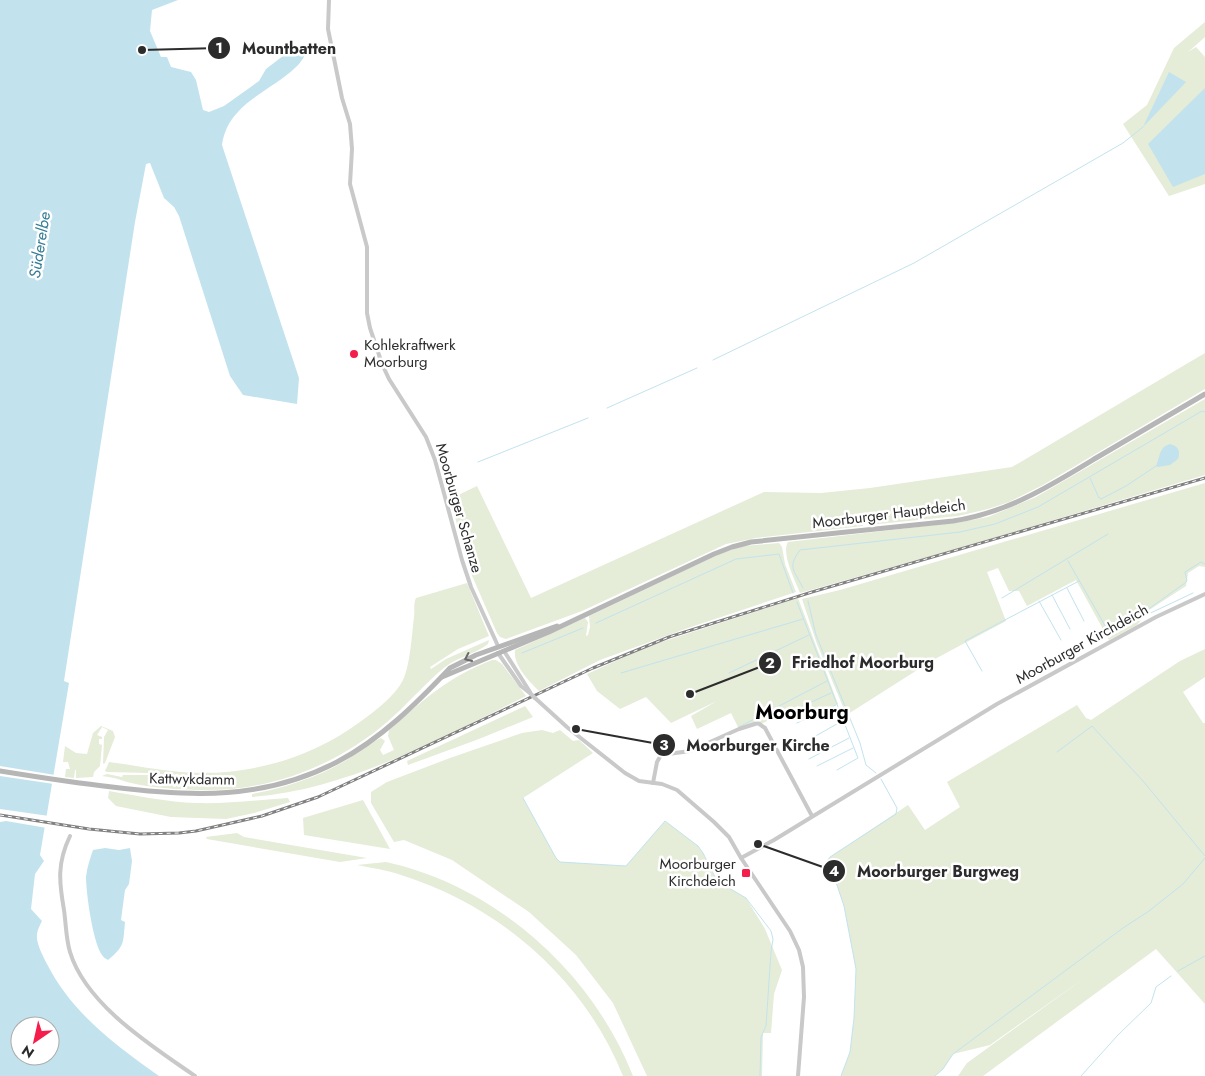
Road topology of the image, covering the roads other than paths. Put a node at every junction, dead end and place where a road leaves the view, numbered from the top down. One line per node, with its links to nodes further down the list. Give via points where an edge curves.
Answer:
1 (329, 0): 5 (street, Moorburger Schanze, via 328,29 350,124 350,184 367,247 370,328 389,379 426,437 462,560)
2 (1205, 394): 4 (main road, Moorburger Hauptdeich, via 1043,490 1006,507 953,521 738,545)
3 (1205, 594): 10 (street, Moorburger Kirchdeich, via 1156,617 997,704)
4 (562, 625): 5 (main road, Moorburger Hauptdeich); 6 (main road, Moorburger Hauptdeich)
5 (498, 646): 6 (main road); 7 (main road, Kattwykdamm, one-way to 7, via 460,662)
6 (501, 652): 7 (main road, Kattwykdamm); 9 (street, bridge, via 531,694 568,728 625,773 639,781)
7 (442, 677): 8 (main road, Kattwykdamm, via 360,748 315,772 278,785 235,793 202,794 132,790)
8 (0, 771)
9 (653, 783): 10 (street, via 661,755 690,751 739,728 761,724); 12 (street, via 677,790 726,832)
10 (812, 816): 12 (street, Moorburger Kirchdeich)
11 (70, 836): 13 (street, via 59,875 70,952 78,969 102,1003 158,1051)
12 (740, 858): 14 (street, via 790,931 802,960 804,997)
13 (195, 1076)
14 (798, 1076)

